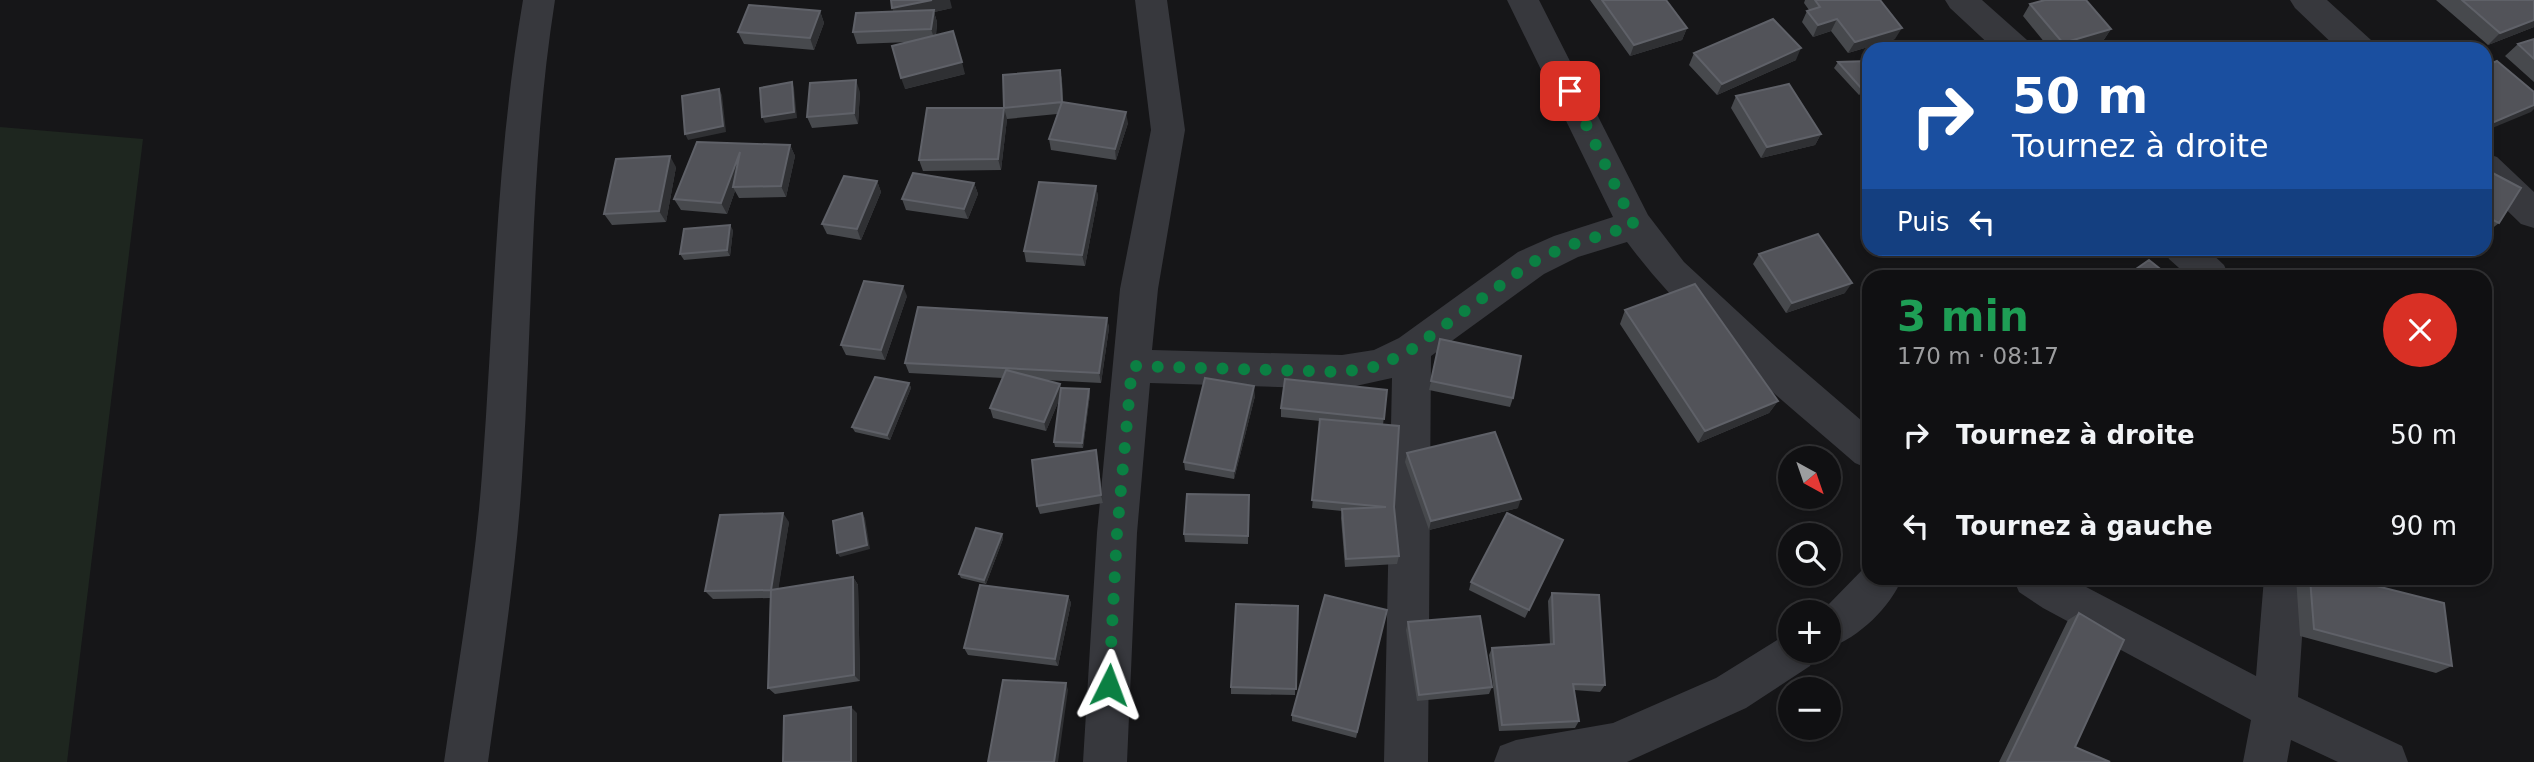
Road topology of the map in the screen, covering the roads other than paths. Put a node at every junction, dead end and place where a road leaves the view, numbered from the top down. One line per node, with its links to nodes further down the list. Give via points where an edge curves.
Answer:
1 (539, 0): 22 (street, via 527,62 512,239 502,478)
2 (1151, 0): 14 (street, via 1167,130 1139,289)
3 (1523, 0): 10 (street)
4 (1961, 0): 6 (street)
5 (2306, 0): 7 (street)
6 (2007, 42)
7 (2351, 42)
8 (2492, 174): 9 (street)
9 (2534, 214)
10 (1634, 225): 13 (street, via 1531,263); 15 (street, via 1671,273)
11 (2190, 256): 12 (street)
12 (2205, 270)
13 (1412, 349): 14 (street, via 1380,366 1342,372); 25 (street)
14 (1132, 366): 23 (street, via 1117,533)
15 (1862, 445)
16 (1874, 585): 19 (street)
17 (2045, 585): 21 (street)
18 (2284, 585): 21 (street)
19 (1841, 620)
20 (1778, 662): 26 (street, via 1731,693 1614,745)
21 (2275, 709): 27 (street); 28 (street)
22 (466, 762)
23 (1105, 762): 24 (street)
24 (1120, 762)
25 (1406, 762)
26 (1516, 762)
27 (2265, 762)
28 (2386, 762)

